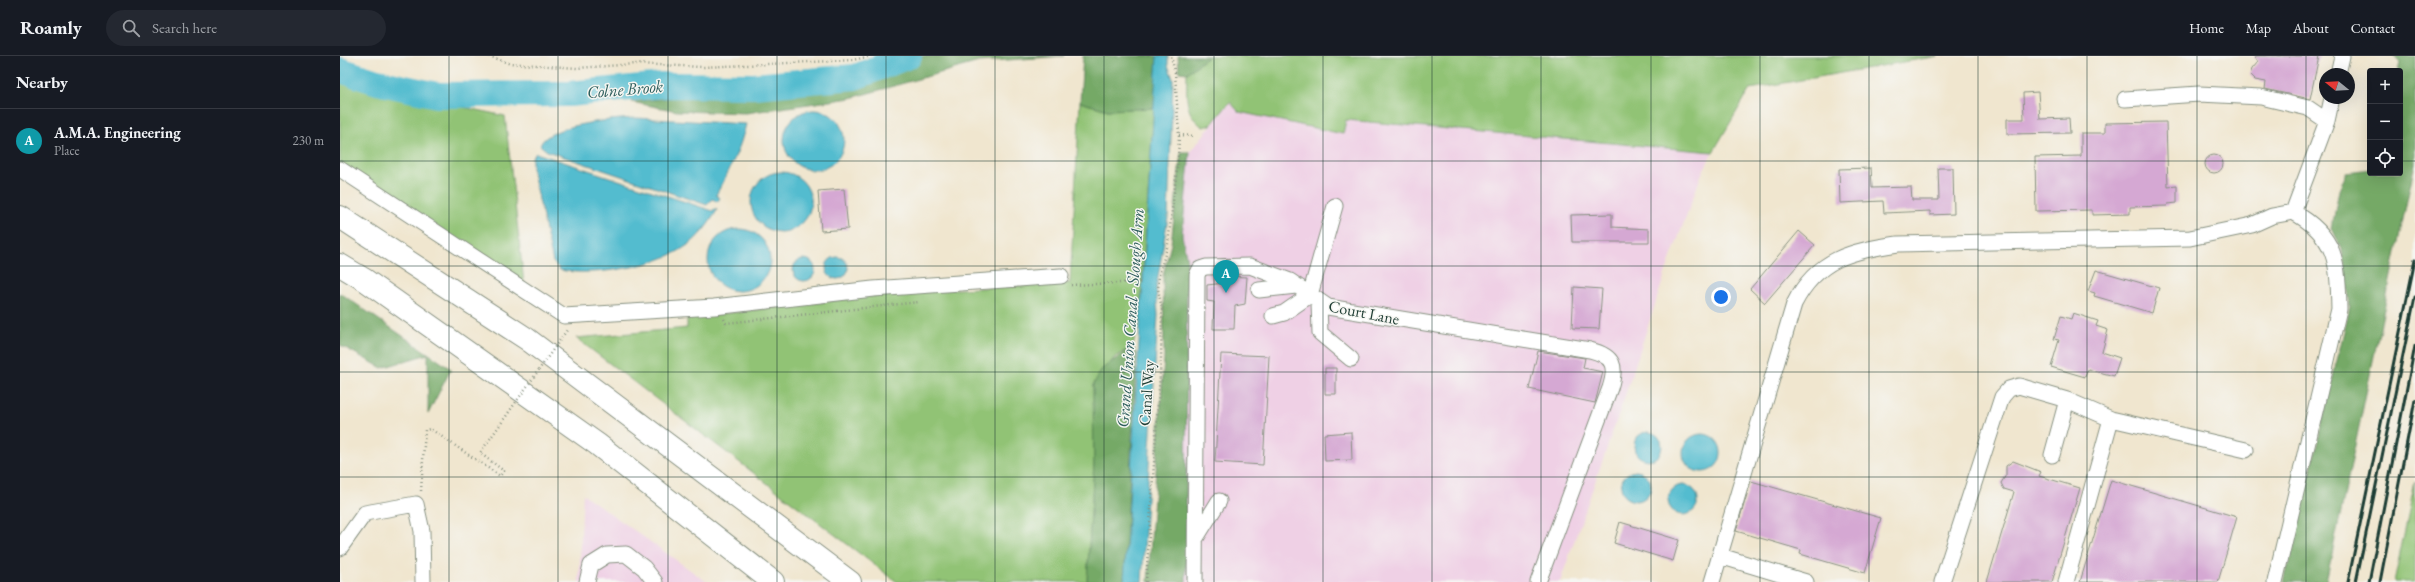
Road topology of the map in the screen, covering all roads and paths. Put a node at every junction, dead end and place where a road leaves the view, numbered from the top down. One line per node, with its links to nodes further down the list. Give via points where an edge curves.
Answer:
1 (489, 56): 2 (path, via 508,63 577,68 636,64 703,67 853,60)
2 (871, 56)
3 (1171, 56): 9 (path, Canal Way, via 1175,73)
4 (2342, 56): 5 (street)
5 (2339, 68)
6 (2125, 99): 8 (street, via 2199,94 2261,97 2308,108)
7 (2331, 104): 8 (street)
8 (2327, 120): 13 (street)
9 (1179, 136): 10 (path); 39 (path, Canal Way, via 1168,244 1159,275 1158,289 1162,309 1161,359)
10 (1194, 136)
11 (340, 170): 18 (street, via 564,316 714,307 873,289)
12 (1335, 206): 21 (street)
13 (2293, 212): 33 (street, via 2272,216 2252,225 2190,238 1898,244 1836,259 1819,270 1806,283 1794,304); 46 (street, via 2318,228 2332,248 2339,309)
14 (340, 217): 38 (highway, via 527,339)
15 (1196, 258): 17 (street)
16 (340, 265): 37 (highway, via 366,280 597,444)
17 (1198, 273): 19 (street, Court Lane, via 1206,267 1250,266); 31 (street)
18 (1061, 276)
19 (1296, 286): 20 (street); 21 (street, Court Lane)
20 (1259, 290)
21 (1314, 298): 22 (street); 24 (street, via 1320,333); 41 (street, Court Lane, via 1328,308 1590,350 1601,353 1610,360 1614,371 1610,388)
22 (1273, 316)
23 (567, 330): 30 (path, bridge, via 480,453 504,471 500,476 435,432 430,429 424,430 423,486)
24 (1351, 359)
25 (2067, 400): 26 (street); 28 (street); 44 (street, via 2019,386 2009,389 2002,397)
26 (2111, 419): 27 (street); 45 (street)
27 (2246, 450)
28 (2052, 455)
29 (1220, 501): 31 (street)
30 (416, 504): 32 (street, via 365,513); 34 (street, via 422,532)
31 (1196, 538): 40 (street)
32 (341, 546)
33 (1720, 556): 42 (street); 43 (street)
34 (423, 582)
35 (587, 582): 36 (street, via 591,565 607,555 626,554 644,568)
36 (655, 582)
37 (773, 582)
38 (850, 582)
39 (1146, 582)
40 (1195, 582)
41 (1538, 582)
42 (1712, 582)
43 (1806, 582)
44 (1942, 582)
45 (2066, 582)
46 (2275, 582)

